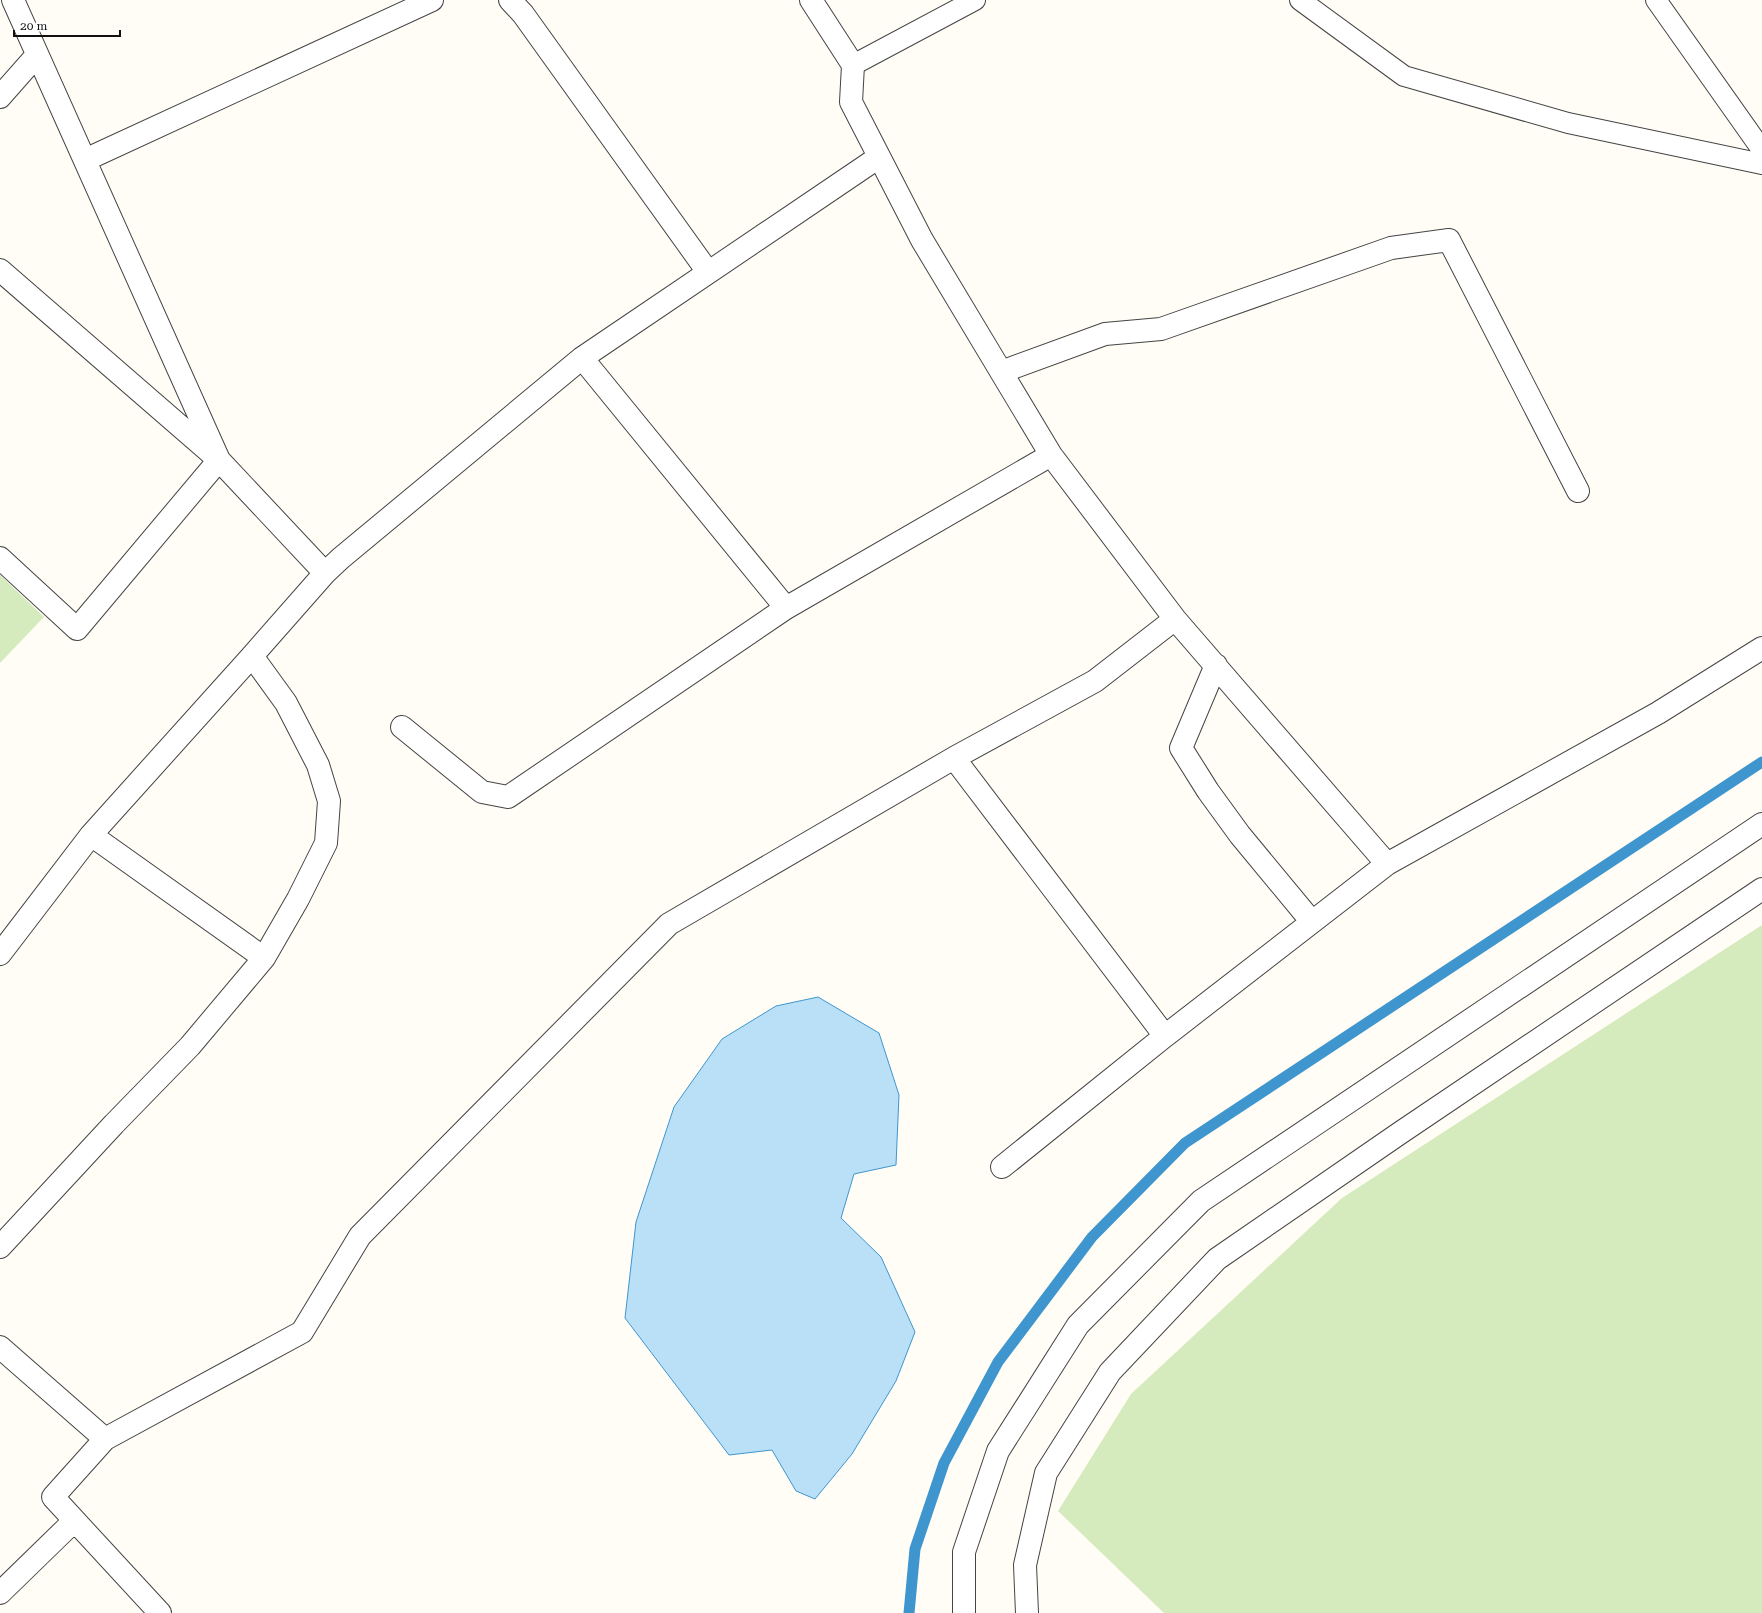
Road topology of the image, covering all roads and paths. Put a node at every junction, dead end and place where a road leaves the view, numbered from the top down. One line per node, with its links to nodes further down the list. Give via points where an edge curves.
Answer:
1 (13, 0): 8 (street)
2 (432, 0): 13 (street)
3 (510, 0): 16 (street, via 523,14)
4 (811, 0): 9 (street)
5 (975, 0): 9 (lane)
6 (1300, 0): 14 (lane, via 1404,76 1568,123)
7 (1656, 0): 11 (lane)
8 (37, 55): 10 (street); 13 (street)
9 (853, 65): 12 (street, via 850,102)
10 (0, 97)
11 (1762, 150)
12 (879, 157): 16 (street); 18 (street, via 922,240)
13 (85, 160): 20 (street)
14 (1762, 164)
15 (0, 270): 20 (street)
16 (708, 272): 17 (street)
17 (582, 358): 23 (street); 24 (street)
18 (1001, 372): 19 (street); 21 (street, via 1105,334 1161,329 1392,248 1449,240)
19 (1051, 455): 24 (street); 25 (street)
20 (219, 460): 22 (street, via 77,629); 23 (street)
21 (1578, 491)
22 (0, 558)
23 (325, 573): 27 (street)
24 (786, 608): 29 (street, via 508,798 482,792)
25 (1175, 619): 28 (street); 30 (street, via 1095,681)
26 (1762, 648): 33 (street, via 1658,714)
27 (252, 656): 32 (street); 37 (street, via 286,703 318,765 329,801 326,843)
28 (1216, 665): 33 (street); 35 (street, via 1181,748 1208,791)
29 (402, 727)
30 (954, 758): 38 (street); 42 (street, via 669,924 360,1236 302,1332)
31 (1762, 824): 46 (street, via 1201,1201 1078,1325 998,1451 964,1552)
32 (90, 835): 36 (street); 37 (street)
33 (1387, 864): 35 (street)
34 (1762, 889): 47 (street, via 1400,1132 1217,1259 1110,1372 1046,1473 1025,1565)
35 (1312, 922): 38 (street)
36 (0, 954)
37 (264, 958): 40 (street, via 190,1046)
38 (1165, 1036): 39 (street)
39 (1002, 1167)
40 (0, 1248)
41 (0, 1346): 42 (street)
42 (105, 1439): 43 (street, via 53,1497)
43 (74, 1521): 44 (street); 45 (street)
44 (0, 1593)
45 (160, 1613)
46 (964, 1613)
47 (1027, 1613)

